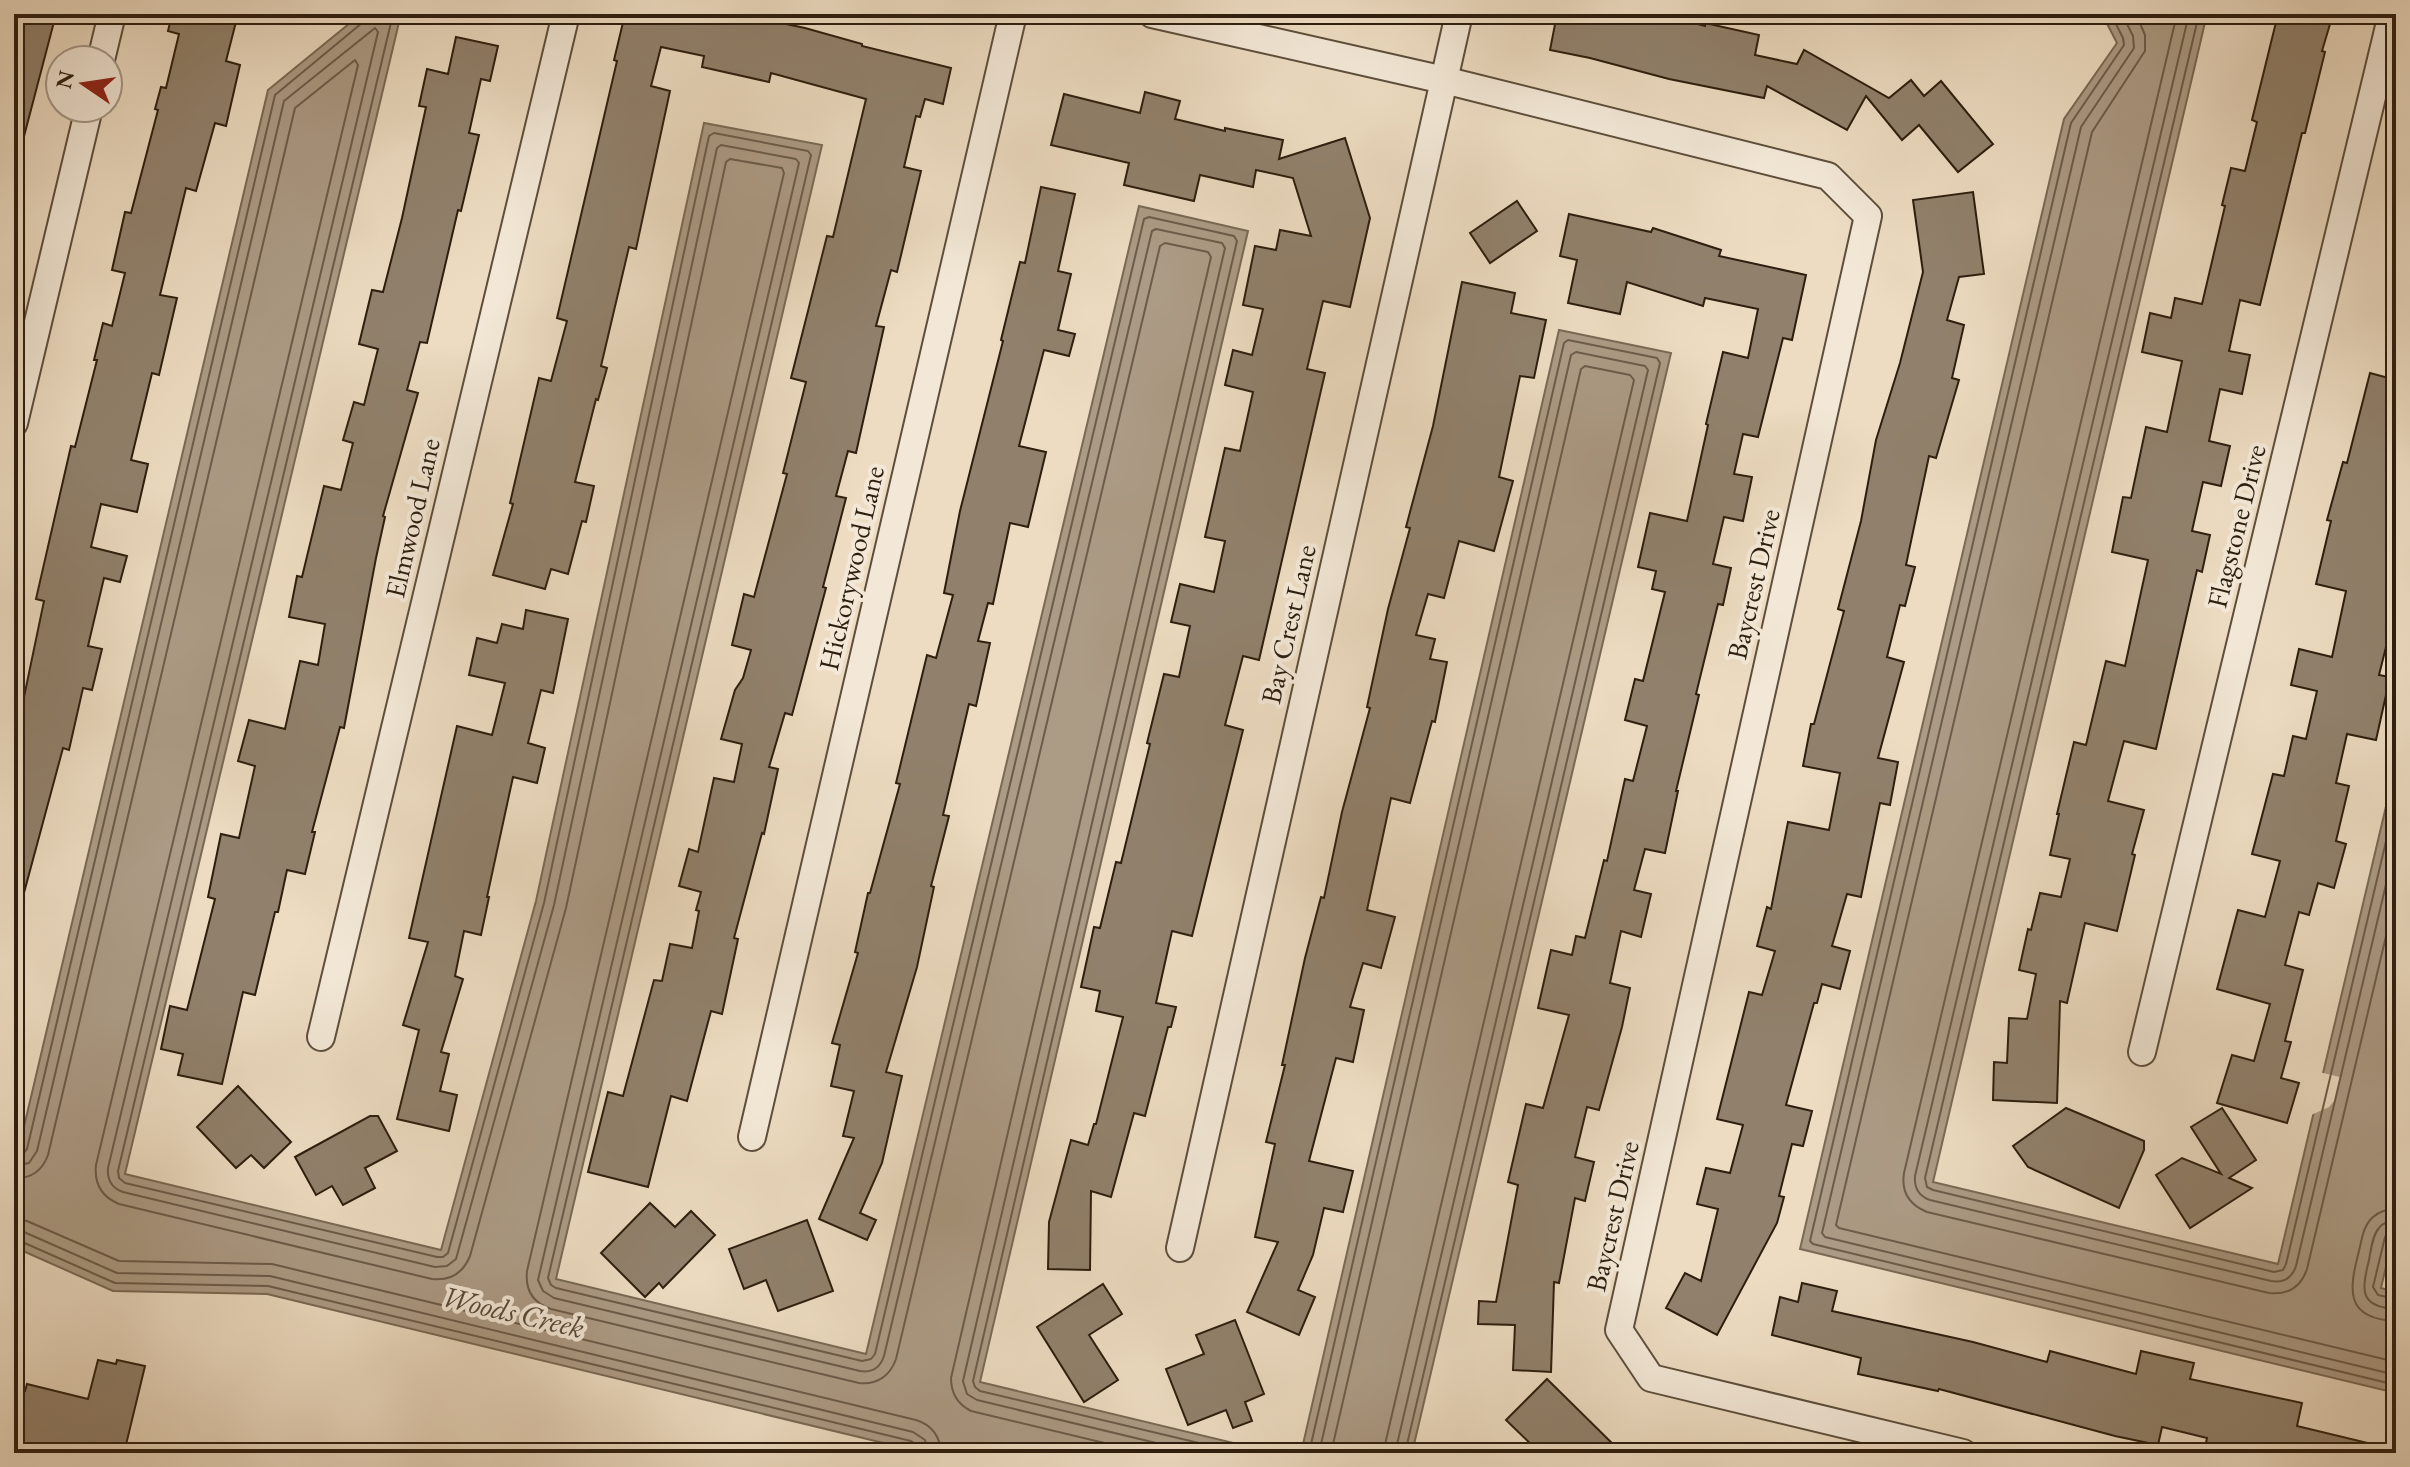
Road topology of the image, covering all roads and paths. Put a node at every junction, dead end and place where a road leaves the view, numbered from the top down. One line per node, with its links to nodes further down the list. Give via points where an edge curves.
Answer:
1 (112, 14): 7 (street)
2 (566, 14): 11 (street, Elmwood Lane)
3 (1013, 14): 13 (street, Hickorywood Lane)
4 (1152, 14): 8 (street, Baycrest Drive)
5 (1459, 14): 8 (street, Bay Crest Lane)
6 (2392, 14): 12 (street, Flagstone Drive)
7 (105, 44)
8 (1444, 80): 14 (street, Bay Crest Lane); 15 (street, Baycrest Drive, via 1828,176 1868,216 1619,1330 1651,1378)
9 (85, 124): 10 (street)
10 (14, 423)
11 (321, 1037)
12 (2142, 1052)
13 (752, 1137)
14 (1180, 1248)
15 (1963, 1453)

